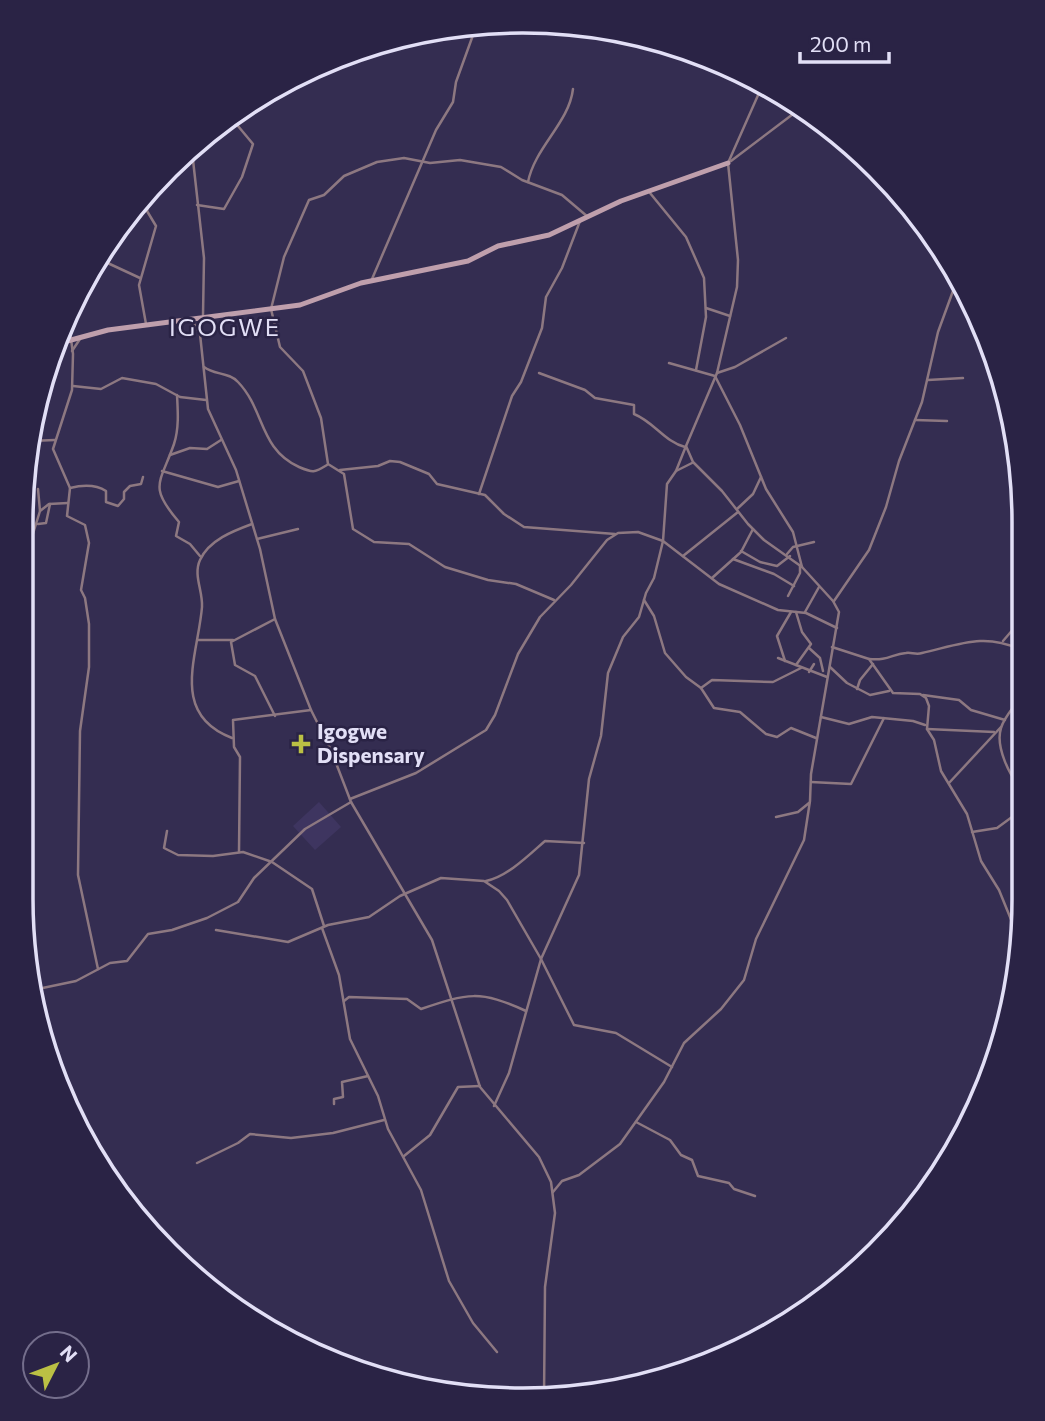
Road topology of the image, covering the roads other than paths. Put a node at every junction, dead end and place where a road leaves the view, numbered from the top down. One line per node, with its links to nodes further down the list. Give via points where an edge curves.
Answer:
1 (473, 36): 6 (street, via 453,102)
2 (573, 89): 9 (street, via 569,109 534,164)
3 (758, 94): 8 (street)
4 (792, 115): 8 (street)
5 (237, 126): 11 (street, via 253,144 242,177 224,209)
6 (423, 162): 9 (street, via 460,160 493,165); 17 (street); 20 (street, via 404,158 367,164 341,178 323,196 310,199 284,257)
7 (192, 163): 11 (street)
8 (728, 163): 10 (main road); 21 (street, via 738,268)
9 (528, 182): 13 (street, via 562,195)
10 (650, 192): 13 (main road); 19 (street, via 687,239 704,278)
11 (197, 205): 22 (street, via 204,258)
12 (148, 209): 16 (street, via 156,226)
13 (588, 217): 14 (main road)
14 (580, 221): 17 (main road, via 549,235 498,246 468,261); 58 (street, via 546,297 542,328 512,396)
15 (108, 263): 16 (street)
16 (140, 278): 24 (street)
17 (370, 282): 20 (main road, via 308,303)
18 (953, 291): 37 (street)
19 (706, 308): 21 (street); 33 (street)
20 (271, 309): 22 (main road); 49 (street, via 280,347 303,371 321,418)
21 (731, 316): 35 (street)
22 (203, 317): 23 (main road)
23 (191, 319): 24 (main road); 32 (street, via 200,334)
24 (146, 324): 26 (main road)
25 (70, 334): 28 (street)
26 (81, 336): 28 (main road); 30 (street)
27 (786, 338): 35 (street)
28 (71, 340): 29 (main road); 30 (street)
29 (68, 341)
30 (72, 351): 38 (street)
31 (669, 363): 33 (street)
32 (204, 367): 40 (street); 49 (street, via 237,381 267,438 285,461 310,473)
33 (696, 370): 35 (street)
34 (539, 373): 46 (street, via 586,390 594,398 634,405 635,414)
35 (716, 375): 46 (street); 54 (street)
36 (963, 378): 37 (street)
37 (928, 380): 41 (street)
38 (72, 386): 39 (street, via 101,389 122,378 156,384); 43 (street)
39 (177, 395): 40 (street); 47 (street, via 179,420)
40 (206, 400): 44 (street)
41 (915, 420): 42 (street); 85 (street, via 869,550)
42 (947, 421)
43 (55, 440): 45 (street); 56 (street, via 53,450)
44 (222, 440): 47 (street, via 206,449); 55 (street)
45 (40, 441)
46 (686, 447): 48 (street); 52 (street)
47 (170, 455): 50 (street)
48 (693, 462): 52 (street); 61 (street)
49 (328, 465): 51 (street)
50 (162, 470): 55 (street, via 218,487); 76 (street, via 158,490 166,508 180,522 176,536)
51 (340, 470): 58 (street, via 400,462 429,474 435,484); 83 (street, via 352,527 372,541 409,544 454,571 516,584)
52 (676, 471): 70 (street, via 667,484)
53 (144, 477): 56 (street, via 141,484 124,492 125,499 118,506 106,502 106,491 101,488)
54 (761, 477): 61 (street); 72 (street)
55 (239, 481): 64 (street)
56 (70, 488): 59 (street)
57 (38, 489): 62 (street)
58 (479, 494): 67 (street, via 488,496 503,514 524,527)
59 (68, 503): 60 (street); 143 (street, via 68,518 85,524 89,541 80,588 89,624 89,667 80,733 78,875)
60 (50, 504): 62 (street); 63 (street, via 46,523)
61 (738, 510): 66 (street); 75 (street)
62 (40, 511): 63 (street)
63 (38, 524): 68 (street)
64 (252, 524): 69 (street); 76 (street, via 225,535)
65 (298, 529): 69 (street)
66 (753, 529): 73 (street); 74 (street)
67 (615, 534): 70 (street, via 638,532); 83 (street)
68 (33, 537)
69 (257, 539): 89 (street)
70 (663, 541): 75 (street); 84 (street)
71 (814, 542): 72 (street)
72 (797, 545): 74 (street); 78 (street)
73 (741, 551): 74 (street, via 777,566); 77 (street)
74 (789, 553): 78 (street)
75 (683, 556): 79 (street)
76 (201, 557): 92 (street)
77 (733, 559): 79 (street); 80 (street)
78 (801, 566): 80 (street); 81 (street)
79 (712, 578): 86 (street)
80 (794, 586): 82 (street)
81 (820, 587): 85 (street); 88 (street)
82 (788, 596)
83 (554, 600): 128 (street, via 518,654 486,730 416,773)
84 (644, 600): 110 (street, via 665,653); 134 (street, via 608,673 601,736 589,779)
85 (833, 601): 90 (street, via 839,612)
86 (790, 612): 87 (street); 100 (street, via 776,636)
87 (796, 612): 88 (street); 97 (street)
88 (804, 612): 90 (street)
89 (275, 619): 93 (street); 114 (street)
90 (838, 628): 96 (street)
91 (1012, 630): 94 (street)
92 (198, 640): 93 (street); 123 (street, via 191,697 215,729)
93 (233, 640): 116 (street, via 235,665 255,676)
94 (1002, 642): 95 (street); 99 (street, via 976,639 918,654)
95 (1012, 646)
96 (832, 647): 99 (street); 104 (street)
97 (809, 648): 103 (street); 107 (street, via 820,657)
98 (778, 658): 100 (street)
99 (869, 659): 102 (street)
100 (785, 661): 103 (street)
101 (814, 664): 106 (street)
102 (873, 664): 111 (street); 112 (street)
103 (796, 666): 105 (street)
104 (829, 667): 107 (street); 109 (street); 111 (street)
105 (801, 668): 106 (street); 110 (street, via 774,682 712,680)
106 (809, 671): 108 (street)
107 (823, 671): 108 (street)
108 (819, 674): 109 (street)
109 (827, 677): 117 (street)
110 (701, 688): 124 (street, via 714,708 740,712 768,736 777,737 791,728)
111 (857, 689): 112 (street, via 872,695)
112 (889, 691): 113 (street)
113 (923, 695): 119 (street, via 959,700 971,710); 120 (street, via 929,706)
114 (311, 710): 116 (street); 128 (street)
115 (1012, 710): 119 (street)
116 (275, 716): 123 (street, via 233,720)
117 (821, 717): 118 (street, via 849,724 863,718); 124 (street)
118 (884, 718): 120 (street); 126 (street, via 851,784)
119 (1005, 720): 121 (street)
120 (927, 727): 122 (street); 127 (street)
121 (1001, 727): 122 (street); 125 (street, via 1001,744)
122 (993, 732): 127 (street)
123 (232, 738): 135 (street, via 240,757)
124 (817, 739): 126 (street)
125 (1012, 774)
126 (811, 782): 129 (street)
127 (949, 783): 133 (street)
128 (350, 801): 136 (street, via 310,824); 138 (street)
129 (810, 801): 130 (street, via 798,812); 148 (street, via 803,843 756,939 744,980 684,1044)
130 (776, 817)
131 (1012, 817): 133 (street, via 997,828)
132 (167, 831): 135 (street, via 163,845 173,854)
133 (972, 832): 139 (street, via 981,861)
134 (584, 843): 137 (street, via 545,841 499,877); 142 (street, via 577,883)
135 (239, 852): 136 (street)
136 (272, 862): 140 (street, via 312,889); 143 (street, via 238,902 172,930 148,934 130,958)
137 (484, 881): 138 (street, via 445,877); 142 (street, via 503,894)
138 (407, 895): 140 (street, via 369,917); 146 (street, via 432,940)
139 (1011, 920)
140 (323, 927): 141 (street, via 288,942); 145 (street)
141 (216, 930)
142 (541, 959): 147 (street); 148 (street, via 574,1025 616,1033)
143 (98, 969): 144 (street, via 76,981)
144 (42, 988)
145 (344, 1000): 146 (street, via 407,999 419,1009); 149 (street, via 350,1039)
146 (451, 1002): 147 (street, via 490,996); 150 (street)
147 (526, 1011): 152 (street, via 509,1073)
148 (672, 1067): 154 (street)
149 (368, 1076): 151 (street, via 342,1082 343,1097 334,1099); 153 (street)
150 (480, 1086): 152 (street); 155 (street, via 458,1087 430,1135)
151 (334, 1104)
152 (494, 1106): 157 (street, via 539,1157)
153 (384, 1120): 155 (street); 156 (street, via 291,1138 250,1133)
154 (635, 1122): 157 (street, via 615,1150 562,1181); 158 (street, via 670,1140 681,1155 692,1160 698,1176)
155 (403, 1157): 159 (street, via 421,1190 449,1281 473,1323)
156 (197, 1163)
157 (553, 1192): 160 (street, via 555,1213 545,1287)
158 (755, 1196)
159 (497, 1352)
160 (544, 1387)

